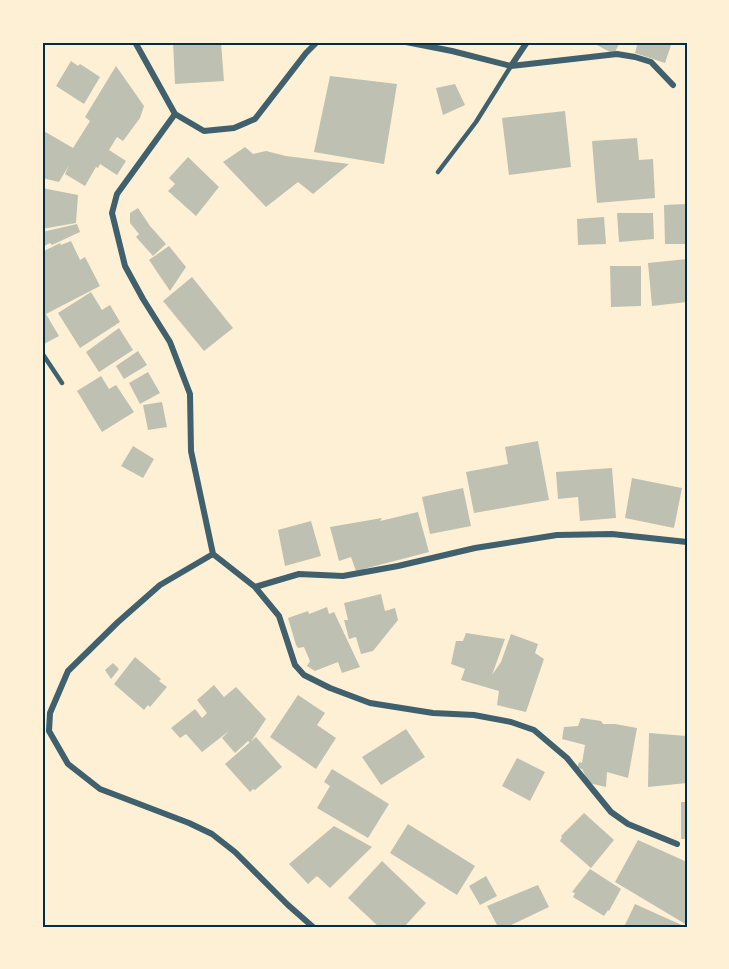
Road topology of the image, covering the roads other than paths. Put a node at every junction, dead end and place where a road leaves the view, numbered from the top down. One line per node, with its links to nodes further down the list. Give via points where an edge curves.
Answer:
1 (135, 42): 7 (street)
2 (317, 42): 7 (street, via 255,119 234,128 204,131)
3 (406, 42): 5 (street)
4 (527, 42): 5 (street)
5 (511, 66): 6 (street, via 617,54 651,62); 8 (lane)
6 (673, 85)
7 (175, 114): 12 (street, via 117,194 112,213 125,266 171,342 190,394 191,452)
8 (438, 172)
9 (42, 353): 10 (lane)
10 (63, 383)
11 (687, 542): 13 (street, via 612,534 557,535 343,576 299,574)
12 (213, 554): 13 (street); 14 (street, via 160,585 68,671 50,712)
13 (255, 587): 16 (street, via 279,616 295,665 304,675 370,703 474,715 534,730 567,758 610,812 628,824)
14 (49, 730): 15 (lane); 17 (street, via 68,764 100,789 212,834)
15 (42, 734)
16 (677, 844)
17 (314, 927)

